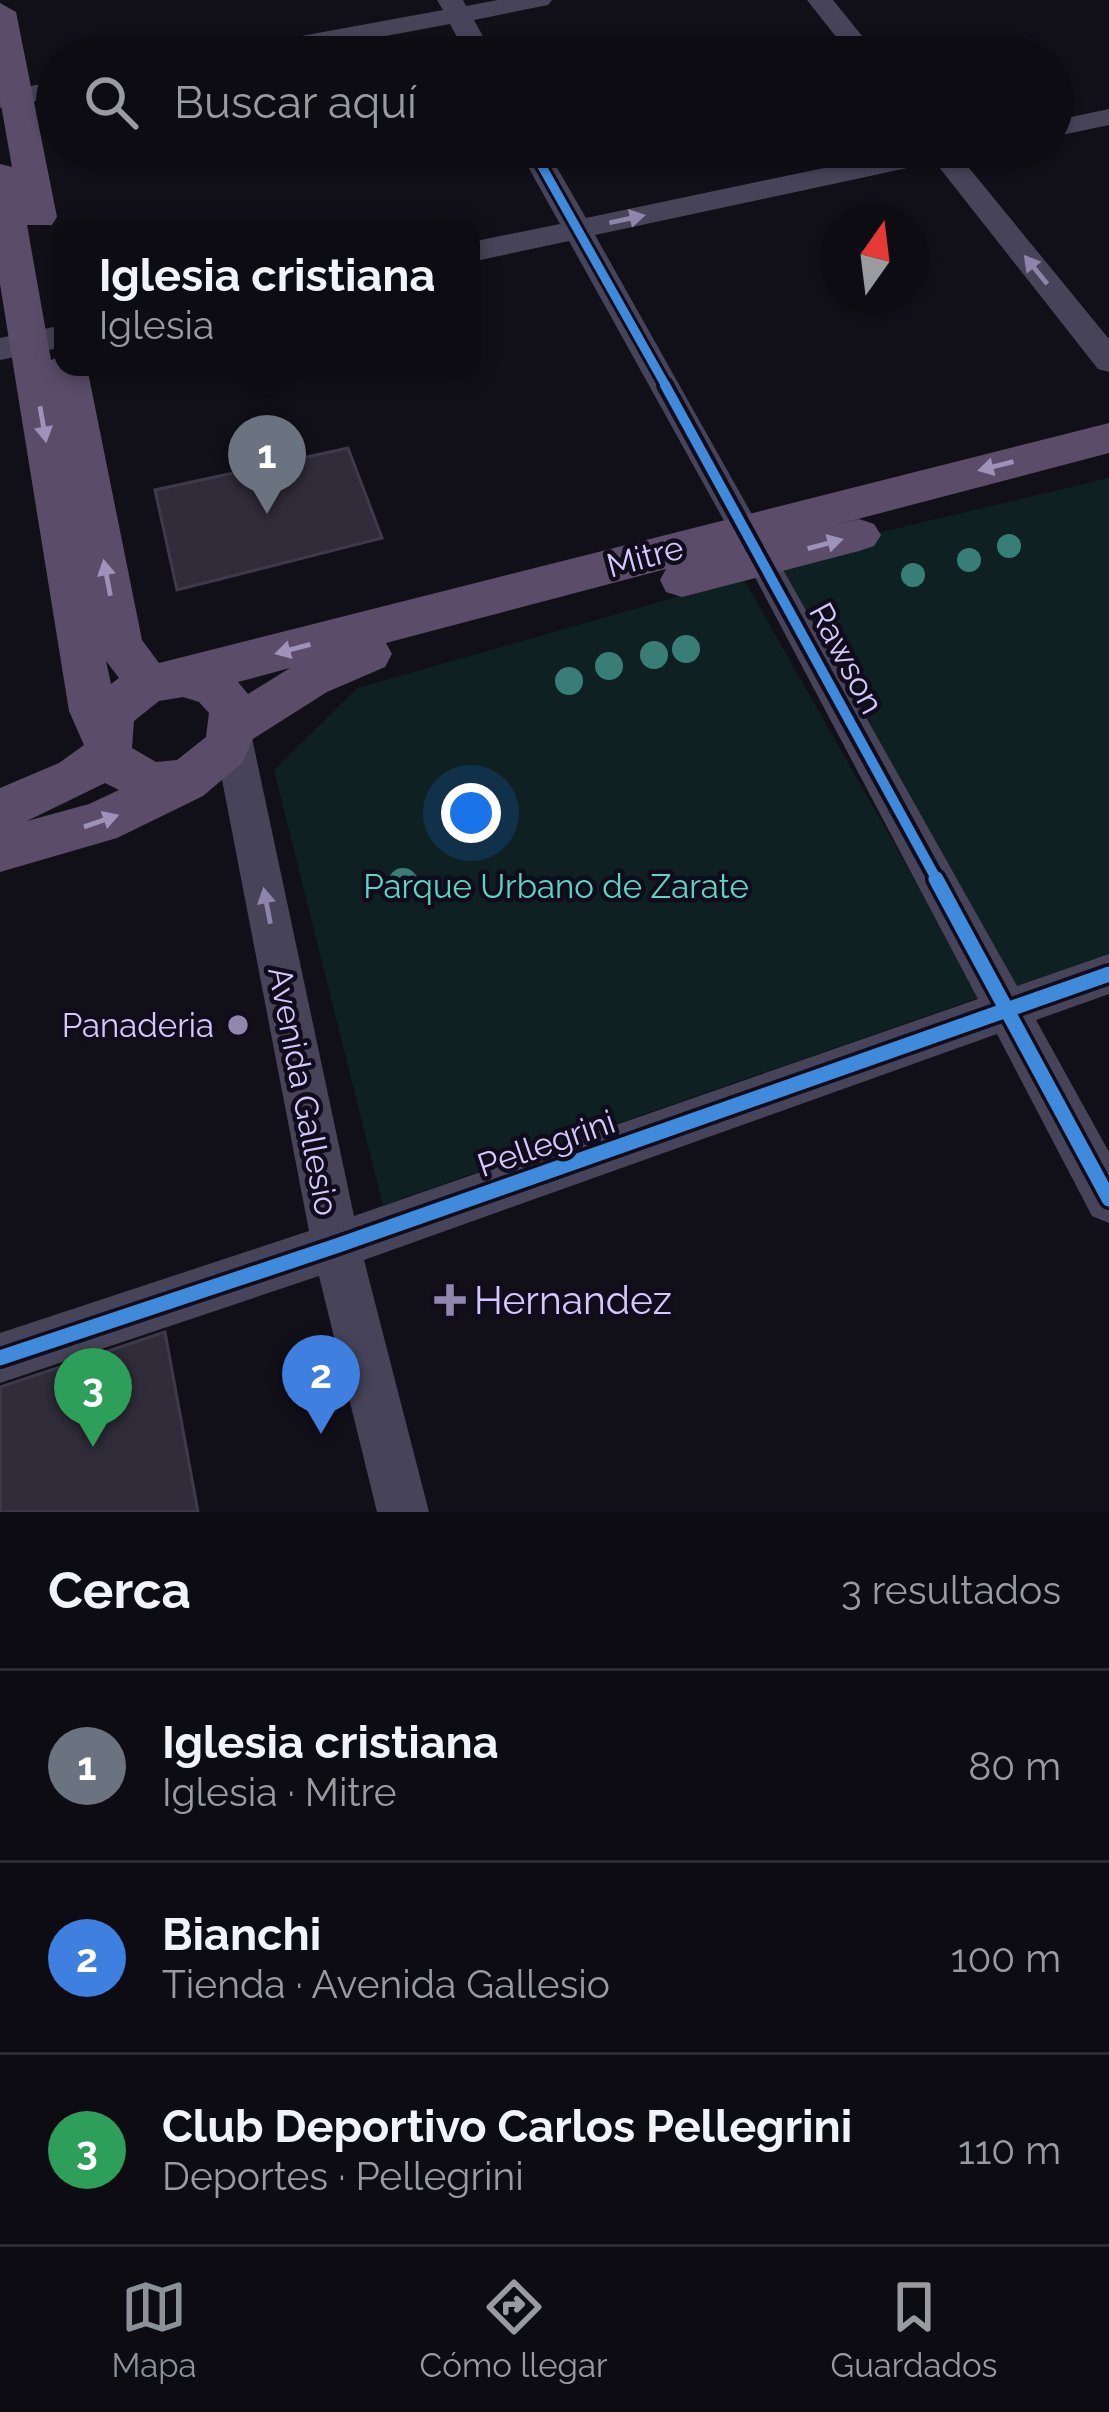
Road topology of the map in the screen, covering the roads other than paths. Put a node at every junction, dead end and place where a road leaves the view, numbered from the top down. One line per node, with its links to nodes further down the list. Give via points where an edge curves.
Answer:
1 (539, 0): 3 (street)
2 (820, 0): 7 (street)
3 (454, 8): 5 (street); 6 (street)
4 (0, 12): 8 (main road)
5 (327, 36)
6 (469, 36)
7 (849, 36)
8 (8, 98): 18 (main road)
9 (1109, 117): 10 (street)
10 (1073, 125)
11 (543, 168): 16 (street, Rawson)
12 (862, 168): 16 (street, one-way to 12)
13 (963, 168): 19 (street, one-way to 13)
14 (0, 175): 15 (main road)
15 (4, 225): 18 (main road)
16 (577, 230): 17 (street); 23 (street, Rawson)
17 (480, 250)
18 (47, 346): 26 (main road, one-way to 26, via 92,711)
19 (1109, 361)
20 (54, 376): 24 (main road, one-way to 20, via 120,645)
21 (1109, 438): 23 (main road, Mitre, one-way to 23)
22 (1109, 469): 23 (main road, Mitre, one-way to 22)
23 (755, 545): 24 (main road, Mitre, one-way to 24); 25 (main road, Mitre, via 368,654 311,679); 31 (street, Rawson)
24 (166, 681): 25 (main road, via 200,680 227,697); 26 (main road, via 120,703)
25 (234, 731): 27 (main road, via 219,760); 33 (street, Avenida Gallesio, one-way to 25)
26 (108, 742): 27 (main road, via 122,770 142,781); 28 (main road, via 76,778)
27 (195, 776): 29 (main road, one-way to 27, via 99,823)
28 (0, 810)
29 (0, 850)
30 (1109, 974): 31 (street, Pellegrini)
31 (1006, 1009): 32 (street, Rawson); 33 (street, Pellegrini)
32 (1109, 1199)
33 (336, 1246): 34 (street, Pellegrini); 35 (street, Avenida Gallesio)
34 (0, 1358)
35 (403, 1512)

